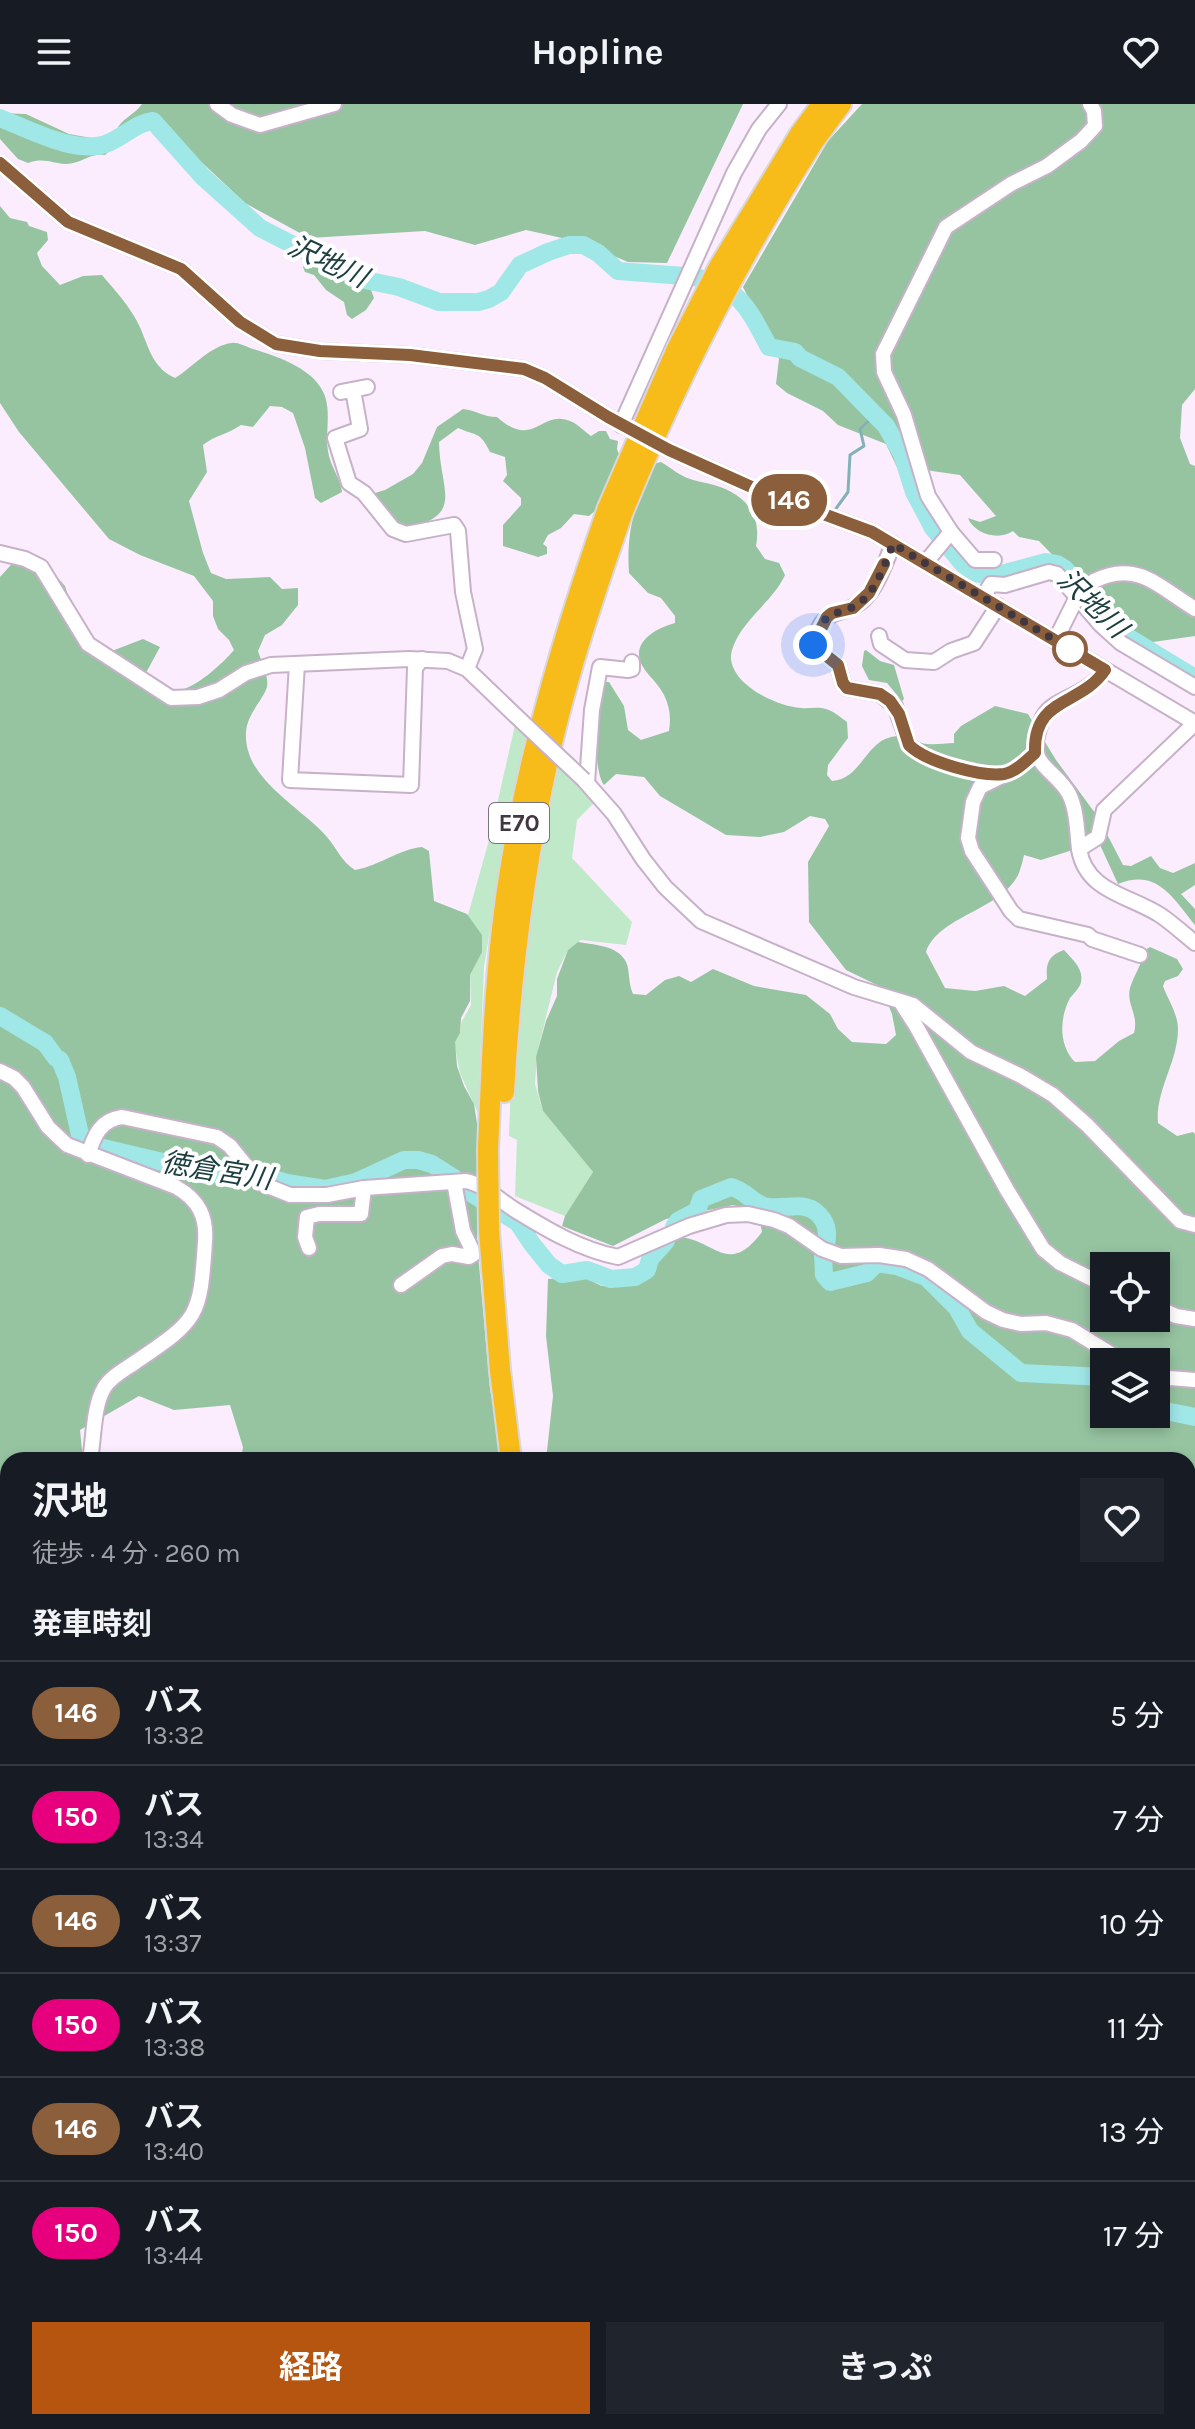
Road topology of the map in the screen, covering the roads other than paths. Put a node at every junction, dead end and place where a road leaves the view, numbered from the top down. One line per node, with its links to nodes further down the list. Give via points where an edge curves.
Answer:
1 (217, 104): 2 (street, via 260,125)
2 (334, 104)
3 (779, 104): 10 (street, via 734,173)
4 (822, 104): 7 (highway, E70)
5 (841, 104): 7 (highway, E70)
6 (1090, 104): 11 (street, via 1095,126 1081,141 946,227 883,354 884,372)
7 (806, 138): 46 (highway, E70, bridge, via 759,197 677,349 554,671 527,780 494,1017 495,1151 489,1231)
8 (0, 163): 10 (street, via 68,222 181,269 240,322 276,344 524,369)
9 (354, 390): 24 (street, via 360,429 335,438 349,483 393,529 406,534 454,525 458,531 475,649)
10 (621, 425): 12 (street, via 721,474)
11 (946, 539): 14 (street, via 975,560); 15 (street)
12 (893, 544): 15 (street); 29 (street, via 869,593 853,608 827,617 813,645 838,665 847,688 890,701 915,750 953,767)
13 (0, 553): 23 (street, via 41,567 88,644 171,698 198,697 246,673)
14 (994, 560)
15 (925, 563): 16 (street)
16 (983, 597): 17 (street); 26 (street, via 991,584 1057,574 1121,643)
17 (998, 606): 19 (street, via 974,643 934,662 905,660 881,644); 20 (street)
18 (1195, 609): 20 (street, bridge, via 1134,573 1110,574 1094,581 1074,603)
19 (879, 636)
20 (1055, 641): 25 (street)
21 (422, 659): 23 (street); 23 (street, via 415,668 411,785 290,780); 24 (street)
22 (632, 662): 30 (street, via 628,670 600,667)
23 (297, 664)
24 (467, 669): 30 (street, bridge)
25 (1105, 670): 27 (street); 28 (street, via 1092,686 1047,711)
26 (1195, 687)
27 (1195, 723): 31 (street, via 1104,810 1098,837)
28 (1035, 753): 29 (street); 31 (street, via 1072,800)
29 (1006, 773): 33 (street, via 980,787 968,838 1011,911 1019,919 1088,935)
30 (585, 781): 34 (street, via 658,878 701,921 854,987)
31 (1079, 849): 32 (street, via 1087,872 1103,887 1158,914)
32 (1195, 943)
33 (1140, 955)
34 (900, 1001): 39 (street, via 913,1005 971,1052 1053,1095 1180,1221); 41 (street, via 1043,1249)
35 (0, 1071): 36 (street, via 23,1087 55,1136)
36 (88, 1155): 38 (street, via 99,1128 122,1117 217,1137 260,1183 290,1195); 49 (street, via 183,1191 199,1206 206,1228 202,1285 192,1317 104,1389)
37 (454, 1182): 38 (street); 42 (street, via 463,1231 474,1254 442,1256); 45 (street, via 476,1184 562,1236 618,1257 713,1218 748,1214 774,1220 841,1256 906,1259 986,1312 1012,1322 1072,1330)
38 (364, 1188): 40 (street, via 361,1214 307,1217)
39 (1195, 1225)
40 (309, 1248)
41 (1090, 1278)
42 (401, 1285)
43 (1170, 1313): 44 (street)
44 (1195, 1319)
45 (1101, 1348)
46 (506, 1370): 50 (highway, E70); 51 (highway, E70)
47 (1170, 1378): 48 (street)
48 (1195, 1380)
49 (91, 1452)
50 (511, 1452)
51 (522, 1452)

